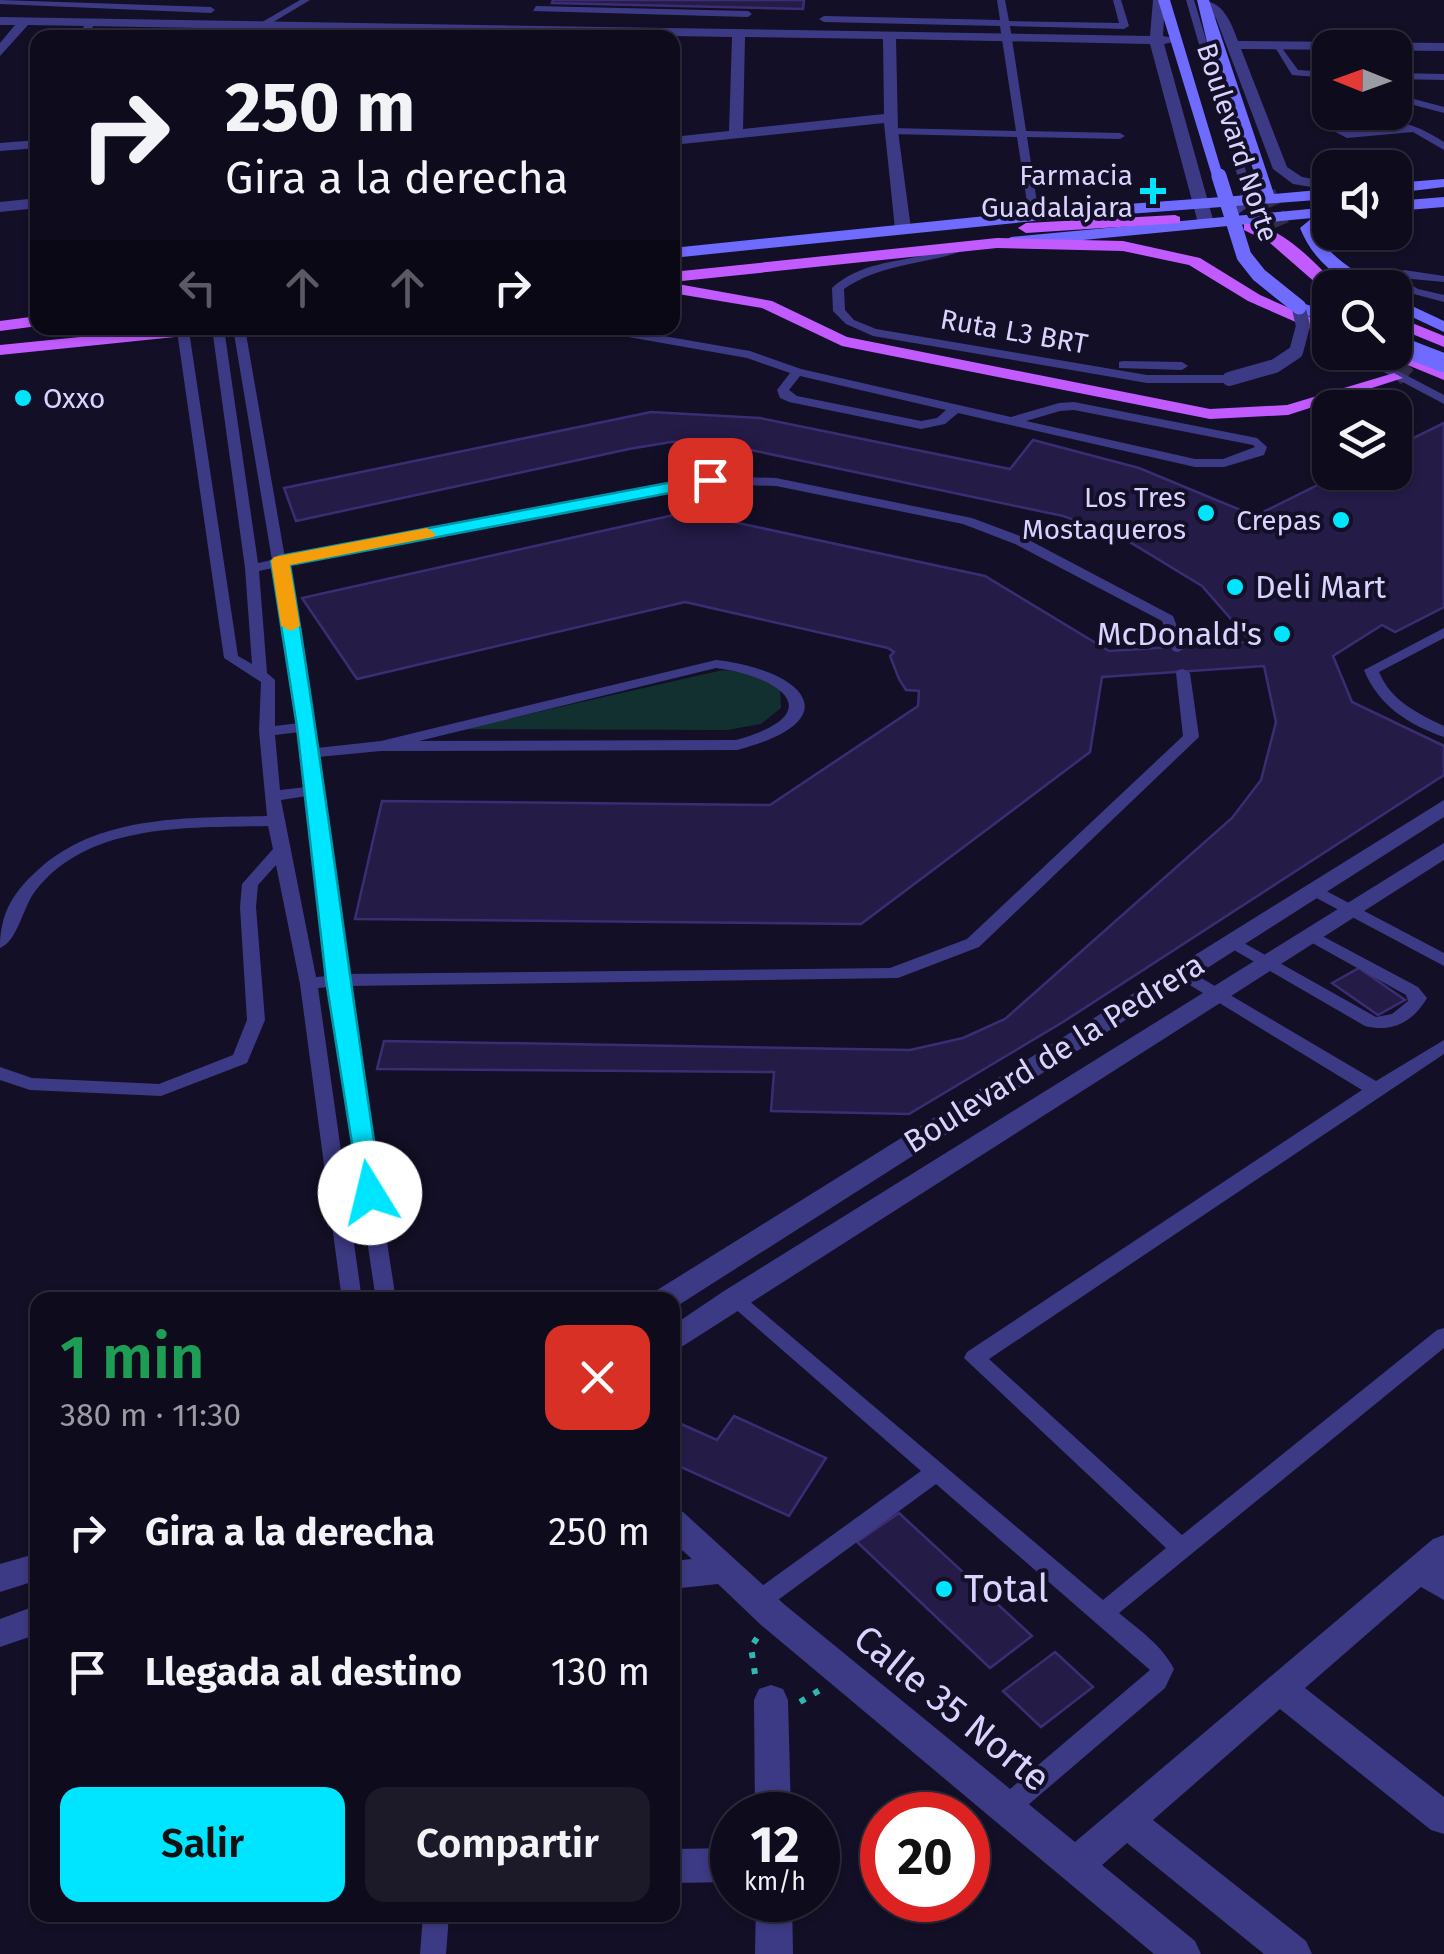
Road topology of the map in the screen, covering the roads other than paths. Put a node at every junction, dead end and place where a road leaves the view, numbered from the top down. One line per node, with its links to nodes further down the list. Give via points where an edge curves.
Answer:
1 (306, 0): 15 (lane)
2 (1001, 0): 21 (lane)
3 (1117, 0): 21 (lane, via 1124,26)
4 (1144, 0): 8 (lane)
5 (0, 1): 9 (lane)
6 (1199, 1): 27 (street, Boulevard Norte, via 1222,16); 48 (main road, Boulevard Norte); 50 (lane)
7 (537, 5): 10 (lane); 17 (lane)
8 (1162, 6): 25 (street, Boulevard Norte); 26 (main road, Boulevard Norte)
9 (211, 10)
10 (748, 14)
11 (822, 20): 21 (lane); 22 (street); 24 (street)
12 (0, 21): 13 (street)
13 (24, 22): 14 (street); 30 (street)
14 (90, 23): 15 (street); 18 (lane)
15 (262, 25): 16 (street)
16 (349, 26): 17 (street); 19 (street)
17 (532, 29): 20 (street)
18 (86, 30)
19 (345, 30)
20 (545, 30)
21 (1004, 30): 24 (street); 25 (street); 39 (lane)
22 (739, 32): 23 (street); 38 (street)
23 (680, 33)
24 (889, 35): 36 (street)
25 (1156, 40): 26 (street); 53 (street, Boulevard Norte)
26 (1175, 40): 76 (main road, Boulevard Norte, bridge, via 1244,256)
27 (1235, 45): 28 (street); 46 (street, Boulevard Norte, via 1280,169)
28 (1276, 46): 29 (street); 31 (lane, via 1295,73)
29 (1444, 47)
30 (0, 52)
31 (1312, 74)
32 (1412, 76): 33 (lane)
33 (1444, 77)
34 (1412, 102): 35 (lane)
35 (1444, 110)
36 (891, 125): 38 (street); 39 (lane); 63 (street)
37 (1418, 129): 37 (lane, via 1386,120 1333,128 1347,135); 44 (lane)
38 (736, 134): 41 (street)
39 (1018, 134): 40 (lane); 57 (lane)
40 (1120, 136)
41 (680, 140)
42 (30, 145): 43 (street)
43 (0, 147)
44 (1444, 148)
45 (1444, 183): 47 (main road)
46 (1312, 184)
47 (1412, 186)
48 (1268, 192)
49 (1312, 196): 50 (main road)
50 (1246, 202): 53 (main road); 59 (lane)
51 (1444, 202): 54 (main road)
52 (30, 204): 55 (street)
53 (1199, 205): 57 (main road); 60 (street, Boulevard Norte)
54 (1412, 205)
55 (0, 207)
56 (1312, 214): 59 (main road)
57 (1034, 216): 63 (main road)
58 (1175, 220): 69 (main road)
59 (1225, 222): 60 (main road)
60 (1206, 223): 64 (main road)
61 (1282, 225): 66 (main road, Boulevard Norte)
62 (1250, 227): 66 (main road)
63 (903, 228): 68 (main road)
64 (1011, 242): 65 (main road); 81 (main road, via 1178,255)
65 (969, 245): 72 (main road); 76 (lane, Ruta L3 BRT, bridge, via 853,275 838,288 839,311 874,332 1148,379 1229,379 1274,366 1303,346)
66 (1285, 250): 71 (main road, Boulevard Norte)
67 (1323, 250): 70 (main road)
68 (680, 252)
69 (680, 264)
70 (1343, 270)
71 (1312, 272)
72 (680, 276)
73 (1444, 279): 75 (lane, via 1392,277)
74 (680, 289): 100 (main road, via 759,302 842,341 1210,414 1288,410)
75 (1444, 302): 79 (lane)
76 (1299, 307): 77 (main road, Boulevard Norte)
77 (1312, 312)
78 (1412, 312): 79 (main road)
79 (1418, 315): 84 (main road)
80 (30, 322): 83 (main road)
81 (1312, 324)
82 (896, 325): 96 (lane, via 1098,362)
83 (0, 326)
84 (1444, 328)
85 (144, 335): 93 (main road)
86 (184, 335): 109 (lane, via 231,658)
87 (217, 335): 105 (lane)
88 (241, 335): 104 (lane)
89 (639, 335): 98 (lane, via 750,355)
90 (1412, 335): 92 (main road)
91 (1412, 341): 95 (main road, bridge)
92 (1444, 342)
93 (0, 350)
94 (1412, 363): 99 (main road)
95 (1444, 363)
96 (1182, 366)
97 (1386, 370): 101 (lane)
98 (798, 372): 102 (lane); 102 (lane, via 783,390 793,400 920,425 941,421)
99 (1444, 376)
100 (1394, 378)
101 (1444, 400)
102 (956, 408): 103 (lane)
103 (1012, 422): 103 (lane, via 1074,406 1261,446 1224,463 1195,463)
104 (280, 561): 105 (lane); 107 (lane, via 710,480 776,482 967,521 1020,541 1168,619); 110 (lane)
105 (252, 568): 109 (lane)
106 (1444, 632): 112 (lane, via 1371,670 1378,692)
107 (1178, 648)
108 (1184, 672): 129 (lane, via 1191,737 973,943 892,974)
109 (260, 673): 111 (lane, via 268,680)
110 (307, 727): 111 (lane); 114 (lane)
111 (267, 732): 116 (lane)
112 (1444, 732)
113 (381, 746): 113 (lane, via 737,744 775,734 798,704 770,673 716,664); 114 (lane)
114 (310, 753): 115 (lane)
115 (314, 792): 116 (lane); 129 (lane)
116 (274, 796): 118 (lane)
117 (1444, 807): 121 (street, Boulevard de la Pedrera)
118 (275, 821): 119 (lane); 125 (lane, via 162,826 88,840 33,882)
119 (281, 850): 130 (lane); 133 (lane, via 250,884 256,1020 241,1059 161,1090 30,1084)
120 (1444, 850): 122 (street, Boulevard de la Pedrera)
121 (1313, 890): 122 (lane); 124 (street, Boulevard de la Pedrera)
122 (1351, 910): 123 (street, Boulevard de la Pedrera); 126 (lane)
123 (1311, 935): 127 (street, Boulevard de la Pedrera); 127 (lane, via 1412,991 1416,1004 1391,1023 1371,1022)
124 (1230, 942): 127 (lane); 128 (street, Boulevard de la Pedrera)
125 (0, 943)
126 (1444, 960)
127 (1266, 964): 131 (street, Boulevard de la Pedrera)
128 (1181, 972): 131 (lane); 137 (street, Boulevard de la Pedrera)
129 (337, 980): 130 (lane); 136 (lane)
130 (309, 984): 135 (lane)
131 (1215, 996): 134 (lane); 138 (street, Boulevard de la Pedrera)
132 (1444, 1046): 134 (lane)
133 (0, 1073)
134 (1376, 1090): 143 (lane, via 974,1358)
135 (351, 1292)
136 (385, 1292)
137 (677, 1292)
138 (734, 1299): 139 (street, Boulevard de la Pedrera); 141 (lane)
139 (680, 1336)
140 (1444, 1336): 143 (lane)
141 (937, 1472): 149 (lane); 150 (lane)
142 (680, 1529): 146 (street, Calle 35 Norte)
143 (1182, 1549): 150 (lane)
144 (1436, 1567): 153 (street)
145 (30, 1569): 148 (street)
146 (724, 1570): 147 (street); 149 (street, Calle 35 Norte)
147 (680, 1575)
148 (0, 1578)
149 (766, 1608): 156 (street, Calle 35 Norte)
150 (1102, 1612): 156 (lane, via 1156,1658 1162,1669 1158,1681)
151 (30, 1623): 152 (street)
152 (0, 1632)
153 (1280, 1689): 157 (street); 158 (street)
154 (771, 1700): 155 (street)
155 (773, 1792)
156 (1006, 1808): 159 (street, Calle 35 Norte)
157 (1444, 1818)
158 (1126, 1821): 159 (street); 167 (street)
159 (1076, 1864): 166 (street, Calle 35 Norte)
160 (710, 1865): 161 (street)
161 (680, 1866)
162 (435, 1922): 164 (lane)
163 (774, 1922): 165 (street)
164 (432, 1954)
165 (774, 1954)
166 (1182, 1954)
167 (1293, 1954)

